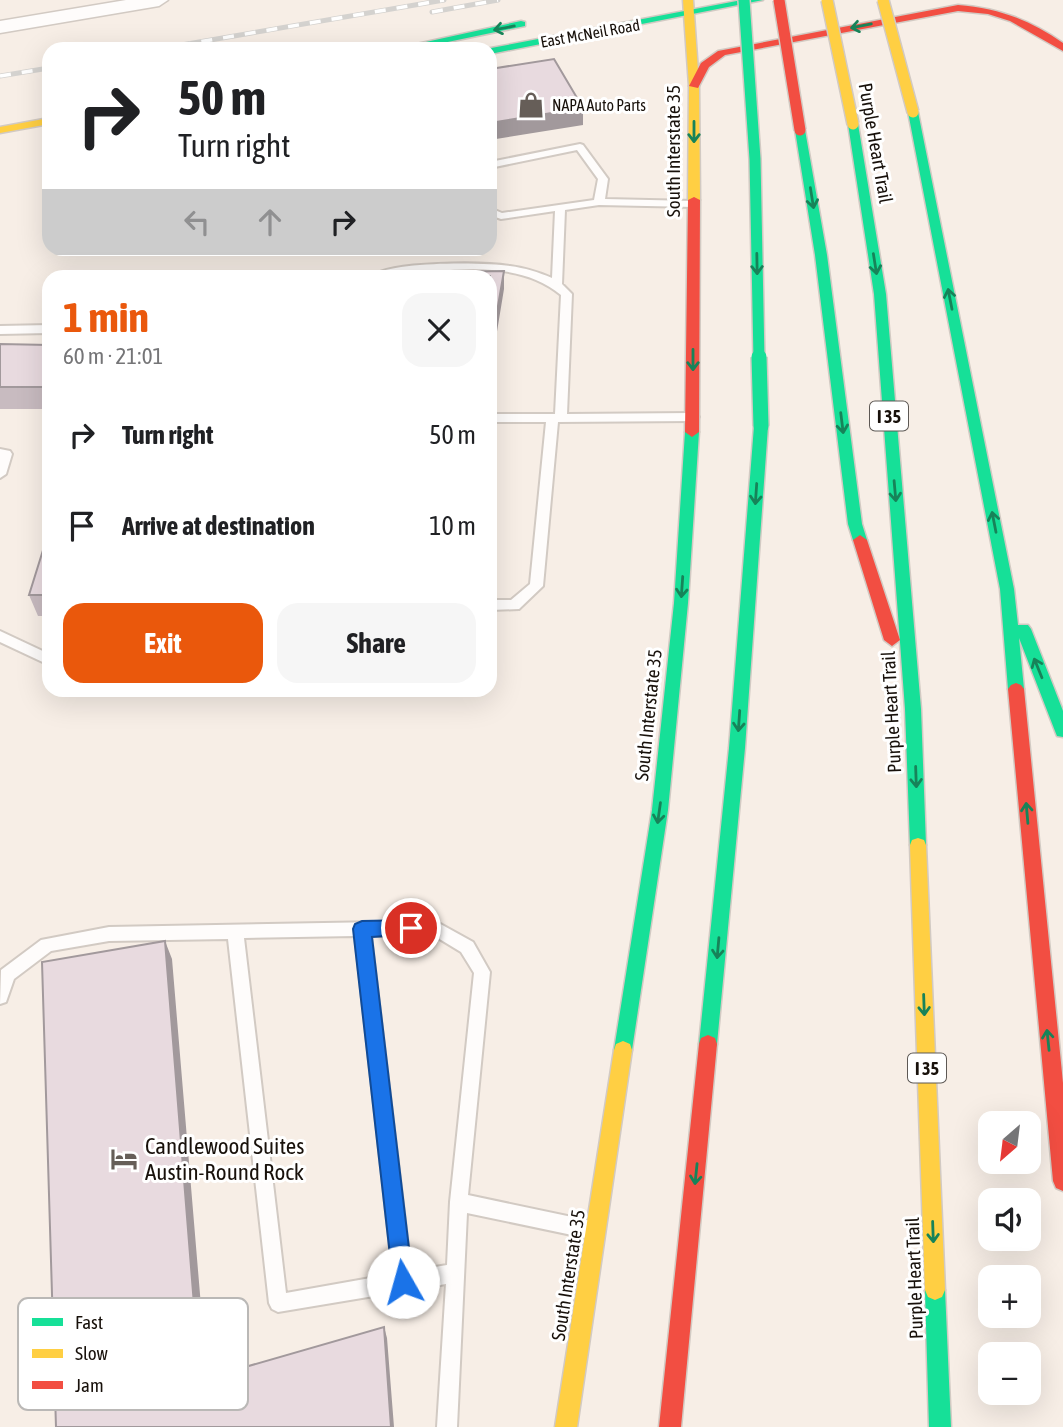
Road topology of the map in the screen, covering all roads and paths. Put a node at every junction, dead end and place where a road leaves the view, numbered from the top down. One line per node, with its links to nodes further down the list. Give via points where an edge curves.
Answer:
1 (159, 0): 9 (street)
2 (744, 0): 46 (main road, one-way to 46, bridge, via 755,159 761,426 737,748)
3 (758, 0): 7 (main road, East McNeil Road)
4 (779, 0): 34 (main road, one-way to 34, bridge, via 821,255 855,524)
5 (827, 0): 34 (main road, Purple Heart Trail / I 35, one-way to 34, bridge, via 853,124 880,294)
6 (883, 0): 30 (main road, Purple Heart Trail, one-way to 6, bridge, via 913,112)
7 (689, 8): 12 (main road, East McNeil Road); 13 (main road, South Interstate 35)
8 (536, 21): 10 (main road, East McNeil Road, one-way to 10)
9 (0, 27)
10 (433, 42)
11 (1063, 48): 13 (main road, one-way to 13, via 1020,18 996,10 958,8 722,53 705,65)
12 (497, 49)
13 (694, 86): 18 (main road, South Interstate 35, one-way to 18)
14 (42, 122): 15 (main road)
15 (0, 130)
16 (497, 164): 17 (lane, via 580,147 603,179)
17 (599, 201): 18 (lane); 19 (lane)
18 (694, 204): 25 (main road, South Interstate 35, one-way to 25)
19 (560, 207): 20 (lane); 22 (lane)
20 (497, 214)
21 (428, 270): 22 (lane, via 502,268)
22 (557, 283): 27 (lane, via 567,294)
23 (0, 330): 24 (lane)
24 (42, 330)
25 (693, 417): 27 (lane); 41 (main road, South Interstate 35, one-way to 41, via 681,603 660,810)
26 (497, 418): 27 (lane)
27 (556, 418): 31 (lane, via 536,586 513,605)
28 (0, 453): 29 (lane, via 6,454)
29 (0, 474)
30 (1007, 589): 35 (main road, one-way to 30); 39 (main road, Purple Heart Trail, one-way to 30)
31 (497, 605)
32 (0, 636): 33 (lane)
33 (42, 657)
34 (913, 709): 47 (main road, Purple Heart Trail / I 35, one-way to 47)
35 (1063, 732)
36 (362, 929): 37 (lane); 40 (lane, via 435,928 467,947 482,972); 43 (lane)
37 (235, 932): 38 (lane, via 109,934 47,945 7,975); 43 (lane, via 278,1303)
38 (0, 997)
39 (1063, 1181)
40 (459, 1202): 41 (lane); 42 (lane)
41 (596, 1230): 45 (main road, South Interstate 35)
42 (455, 1273): 43 (lane); 44 (lane)
43 (403, 1282)
44 (447, 1427)
45 (566, 1427)
46 (670, 1427)
47 (940, 1427)

